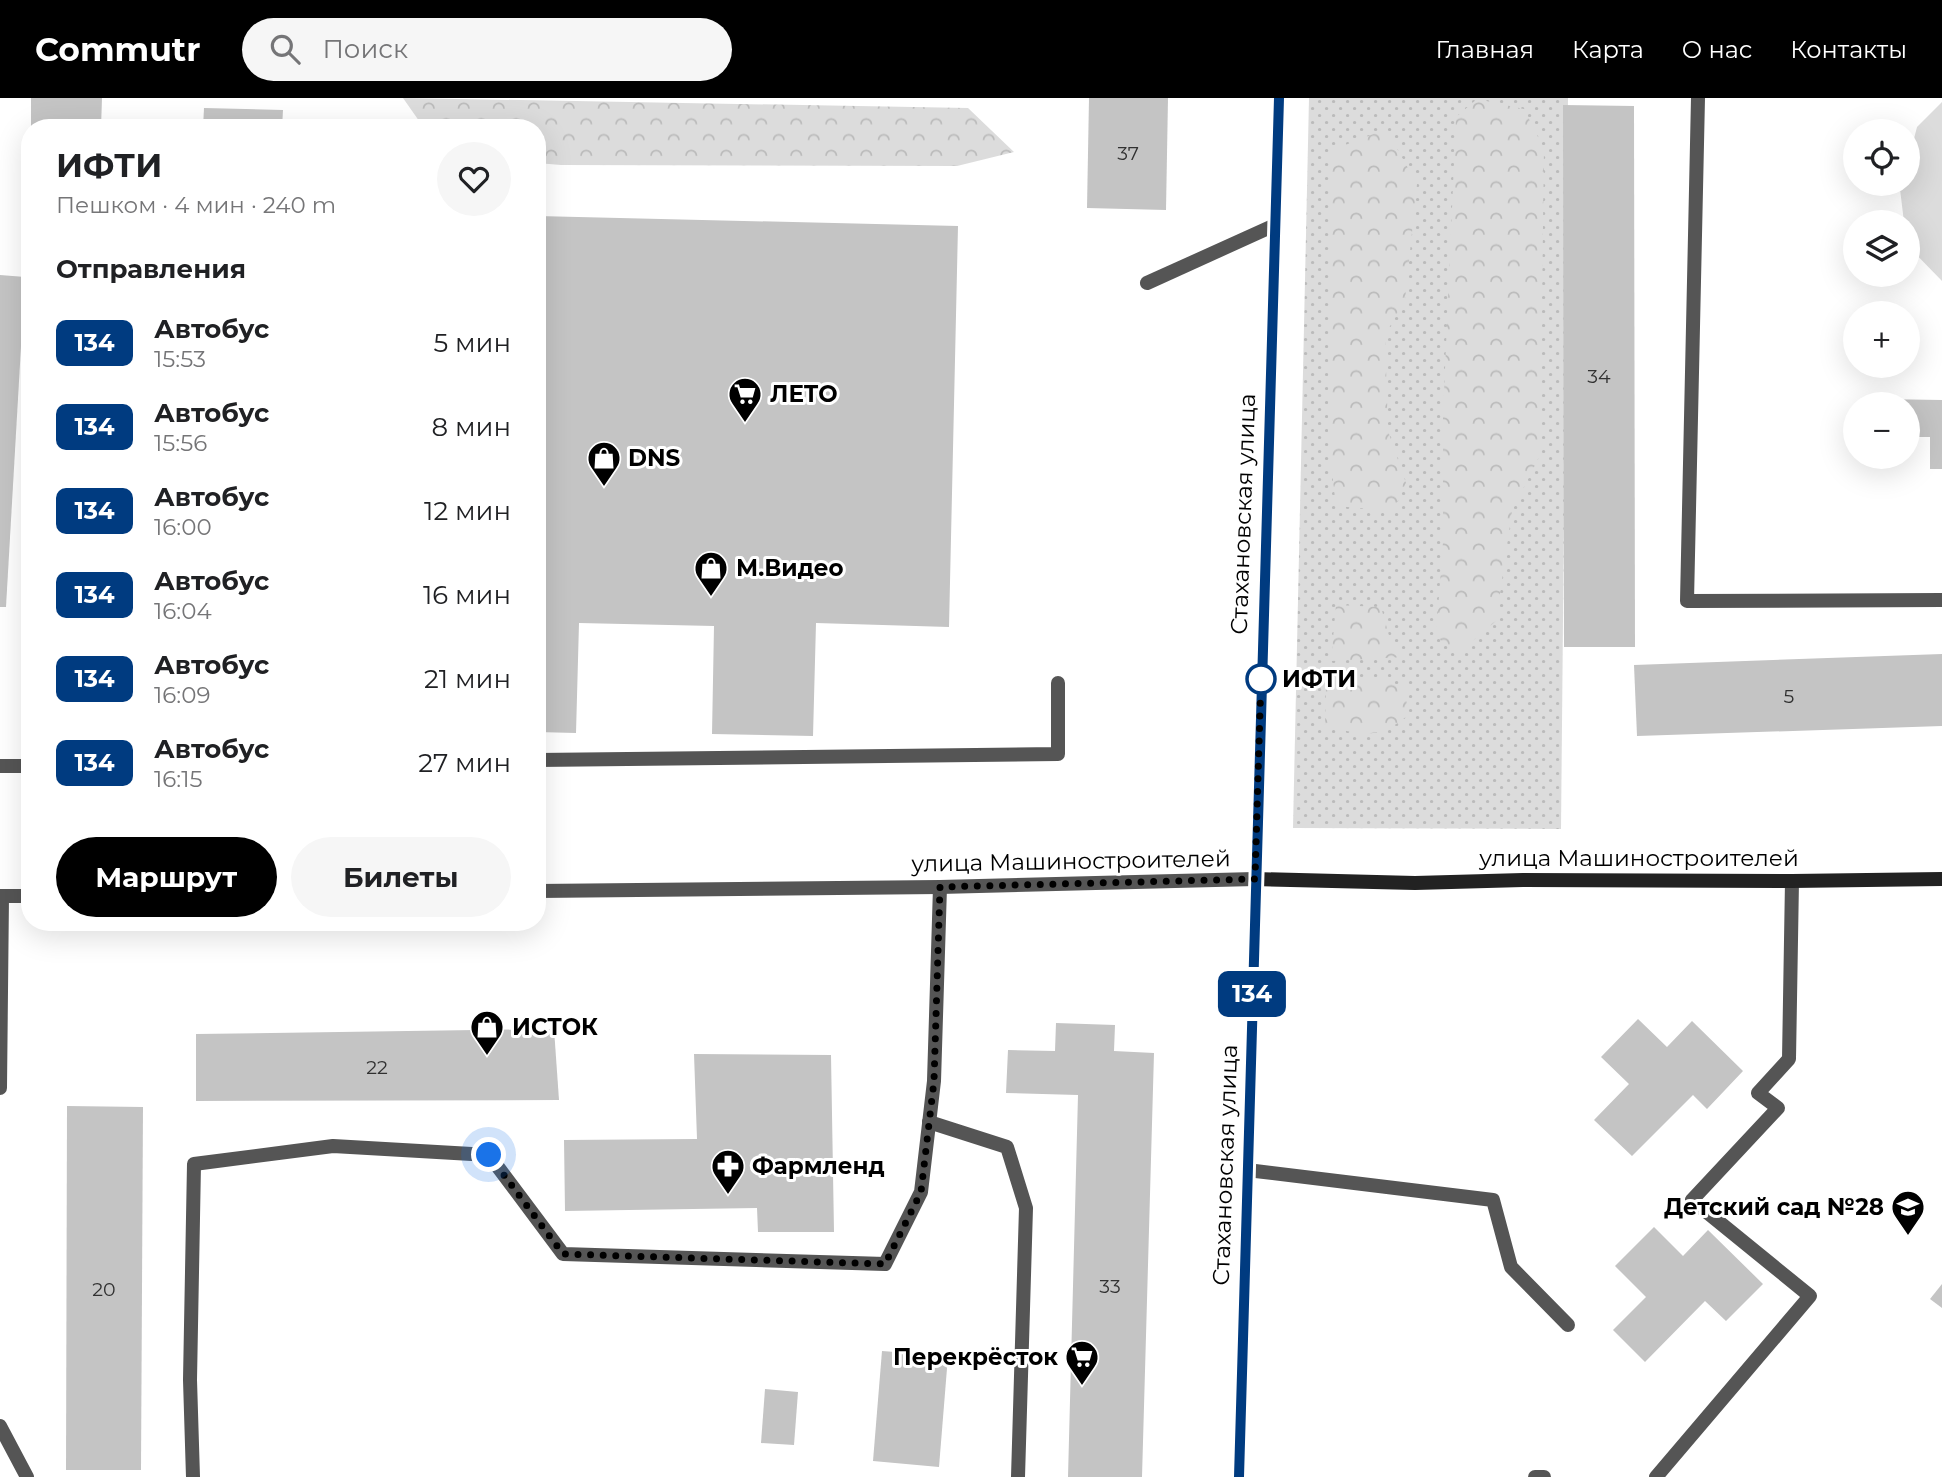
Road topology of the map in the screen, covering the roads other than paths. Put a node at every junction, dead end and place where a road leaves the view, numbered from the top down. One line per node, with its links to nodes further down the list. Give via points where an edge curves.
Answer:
1 (1279, 98): 3 (street, Стахановская улица)
2 (1698, 98): 5 (street, via 1687,601)
3 (1275, 225): 4 (street); 10 (street, Стахановская улица)
4 (1146, 282)
5 (1942, 600)
6 (1058, 683): 7 (street, via 1058,754)
7 (546, 760)
8 (0, 766): 9 (street)
9 (21, 766)
10 (1255, 879): 12 (street, улица Машиностроителей); 13 (street, улица Машиностроителей); 19 (street, Стахановская улица)
11 (1942, 879): 12 (street, улица Машиностроителей)
12 (1792, 881): 28 (street, via 1789,1059 1758,1093 1778,1108 1692,1200 1810,1296)
13 (940, 887): 14 (street, улица Машиностроителей); 18 (street)
14 (546, 891)
15 (1, 896): 16 (street); 17 (street)
16 (21, 896)
17 (0, 1088)
18 (929, 1122): 23 (street, via 921,1192 885,1264 563,1254 489,1155 333,1146 194,1164); 24 (street, via 1007,1147 1026,1208)
19 (1247, 1170): 20 (street, via 1493,1199 1511,1267); 25 (street, Стахановская улица)
20 (1568, 1325)
21 (0, 1426): 22 (street)
22 (27, 1477)
23 (193, 1477)
24 (1018, 1477)
25 (1239, 1477)
26 (1535, 1477): 27 (street)
27 (1544, 1477)
28 (1656, 1477)

